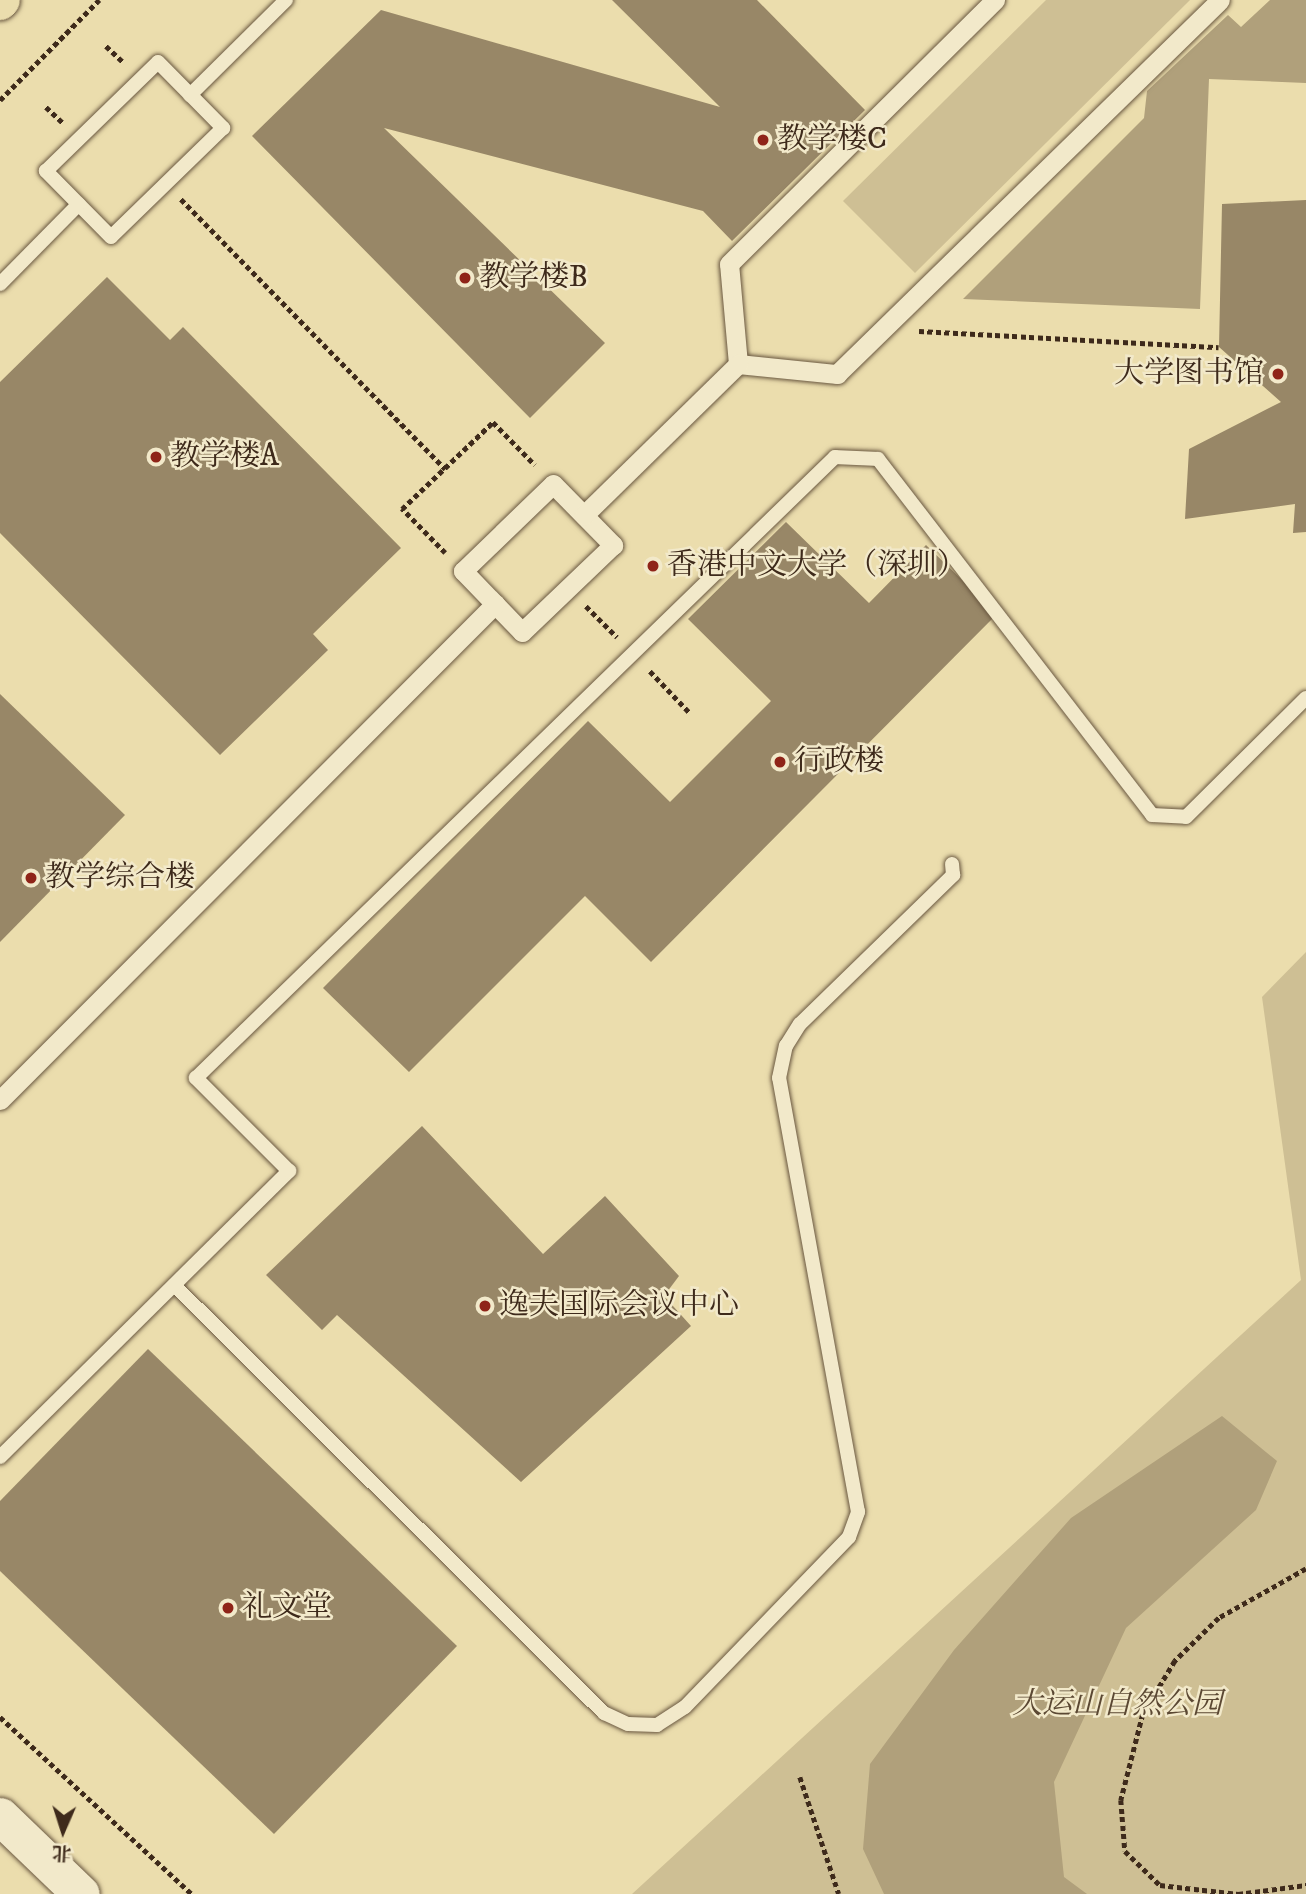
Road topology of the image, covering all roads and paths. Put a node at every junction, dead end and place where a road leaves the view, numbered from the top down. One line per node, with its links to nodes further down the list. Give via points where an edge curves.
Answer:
1 (99, 0): 6 (path)
2 (286, 0): 5 (lane)
3 (995, 0): 12 (street, via 729,264)
4 (1220, 0): 10 (street)
5 (190, 95): 7 (lane, via 223,128); 8 (lane, via 158,62 46,171)
6 (0, 100)
7 (166, 184): 8 (lane, via 111,237); 13 (path)
8 (79, 204): 9 (lane)
9 (0, 284)
10 (884, 329): 11 (path); 12 (street, via 837,374)
11 (1219, 347)
12 (738, 364): 15 (street)
13 (445, 469): 14 (path, via 493,422); 16 (path, via 402,509)
14 (553, 484): 15 (street); 16 (street)
15 (584, 516): 17 (street, via 613,545)
16 (463, 571): 18 (street)
17 (568, 588): 18 (street, via 522,632); 19 (path)
18 (495, 604): 23 (street)
19 (630, 650): 20 (lane, via 835,457 878,459 1152,815 1186,817); 21 (path); 24 (lane, via 196,1078 289,1171)
20 (1306, 698)
21 (689, 712)
22 (953, 864): 24 (lane, via 953,875 800,1024 786,1046 779,1078 858,1512 849,1537 685,1707 657,1725 628,1724 604,1713)
23 (0, 1100)
24 (174, 1285): 25 (lane)
25 (0, 1457)
26 (1306, 1569): 30 (path, via 1219,1618 1175,1661 1143,1714 1121,1800 1125,1852 1160,1885 1238,1894)
27 (0, 1717): 32 (path)
28 (800, 1777): 33 (path)
29 (0, 1816): 31 (main road)
30 (1306, 1885)
31 (81, 1894)
32 (192, 1894)
33 (839, 1894)

